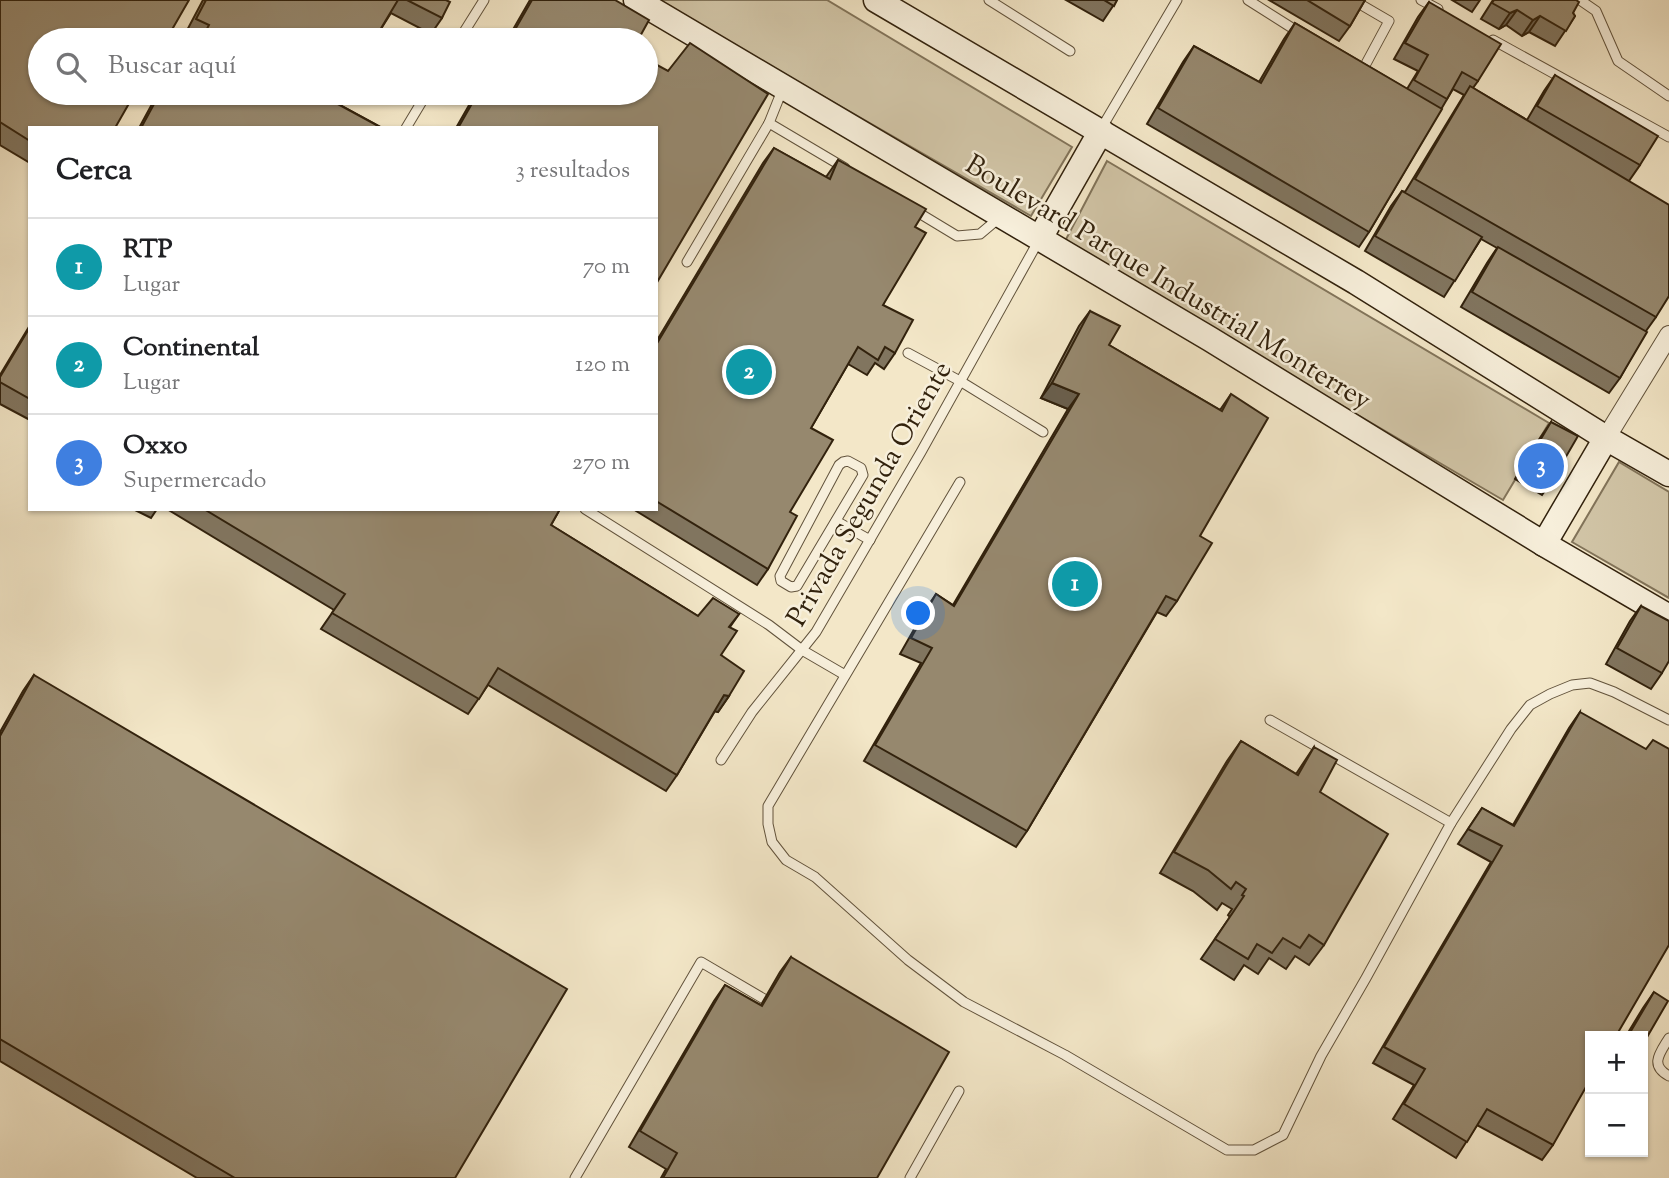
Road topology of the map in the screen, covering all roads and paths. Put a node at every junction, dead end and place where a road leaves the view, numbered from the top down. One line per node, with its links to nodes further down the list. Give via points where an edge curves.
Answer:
1 (484, 0): 11 (lane)
2 (635, 0): 16 (street, Boulevard Parque Industrial Monterrey)
3 (876, 0): 21 (street)
4 (989, 0): 14 (lane)
5 (1177, 0): 21 (lane)
6 (1248, 0): 13 (lane)
7 (1353, 0): 15 (lane, via 1389,21 1361,73)
8 (1421, 0): 10 (lane)
9 (1580, 0): 17 (lane, via 1596,11 1618,61)
10 (1445, 13)
11 (466, 28)
12 (1480, 33): 22 (lane)
13 (1305, 37)
14 (1070, 51)
15 (1350, 66)
16 (783, 86): 19 (lane); 25 (street, Boulevard Parque Industrial Monterrey)
17 (1669, 96)
18 (420, 105): 20 (lane)
19 (769, 123): 23 (lane); 27 (lane)
20 (407, 126)
21 (1101, 131): 26 (street); 32 (street)
22 (1669, 137)
23 (852, 172)
24 (910, 207): 25 (lane, via 957,236 980,234)
25 (1002, 215): 26 (street, Boulevard Parque Industrial Monterrey)
26 (1040, 238): 30 (lane, Privada Segunda Oriente); 38 (street, Boulevard Parque Industrial Monterrey)
27 (687, 262)
28 (1669, 335): 32 (street)
29 (908, 353): 30 (lane)
30 (960, 381): 31 (lane); 37 (lane, Privada Segunda Oriente)
31 (1043, 432)
32 (1606, 438): 33 (street); 38 (street)
33 (1669, 474)
34 (960, 482): 41 (lane)
35 (588, 511): 40 (lane)
36 (836, 521): 36 (lane, via 863,475 861,468 848,461 839,465 781,581 797,586); 37 (lane)
37 (870, 540): 40 (lane, Privada Segunda Oriente)
38 (1544, 544): 39 (street, Boulevard Parque Industrial Monterrey)
39 (1669, 617)
40 (802, 650): 41 (lane); 44 (lane, Privada Segunda Oriente)
41 (845, 675): 45 (lane, via 768,806 772,842 786,860 816,877 908,960 964,1002 1066,1055 1227,1150 1254,1150 1283,1135 1321,1056)
42 (1270, 720): 45 (lane)
43 (1669, 720): 45 (lane, via 1590,683 1550,694 1530,705)
44 (721, 760)
45 (1451, 823)
46 (764, 999): 50 (lane, via 701,962)
47 (1669, 1038): 48 (lane, via 1658,1063)
48 (1669, 1076)
49 (959, 1091): 51 (lane)
50 (575, 1178)
51 (910, 1178)

